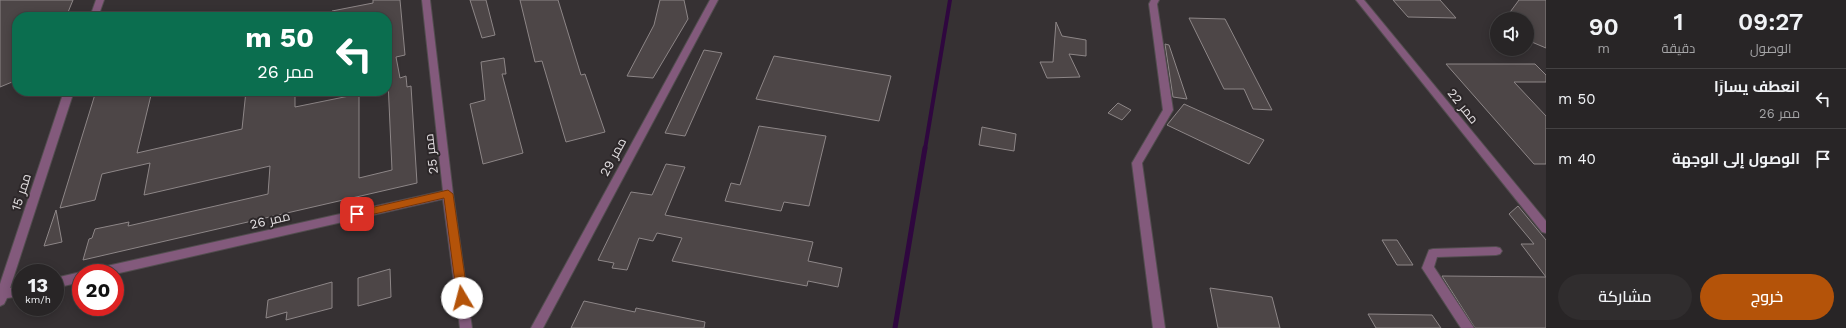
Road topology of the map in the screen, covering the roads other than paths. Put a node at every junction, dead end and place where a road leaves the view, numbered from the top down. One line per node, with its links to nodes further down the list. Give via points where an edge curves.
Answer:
1 (100, 0): 6 (lane)
2 (426, 0): 8 (lane, ممر 25)
3 (714, 0): 15 (lane, ممر 29)
4 (1155, 0): 16 (lane, via 1153,4 1168,110 1137,163)
5 (1360, 0): 9 (lane, ممر 22)
6 (96, 12)
7 (67, 96): 13 (lane, ممر 15)
8 (448, 194): 11 (lane, ممر 26); 14 (lane, ممر 25)
9 (1546, 229)
10 (1496, 251): 17 (lane, via 1433,253 1428,268)
11 (124, 267)
12 (12, 294): 13 (lane)
13 (1, 297)
14 (466, 328)
15 (536, 328)
16 (1159, 328)
17 (1468, 328)

